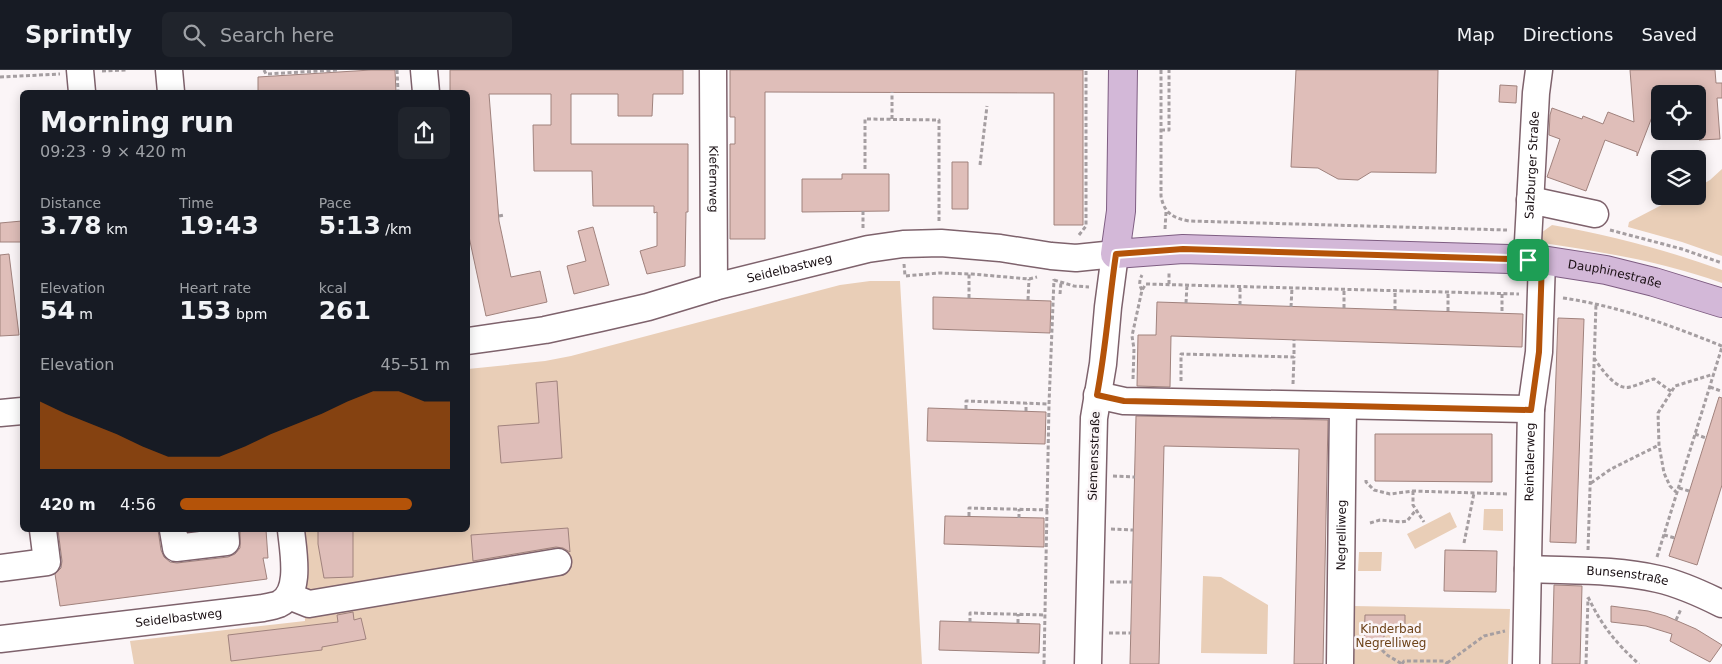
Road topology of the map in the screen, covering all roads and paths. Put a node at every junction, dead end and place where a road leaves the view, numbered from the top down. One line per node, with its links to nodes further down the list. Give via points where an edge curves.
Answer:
1 (80, 70): 13 (street)
2 (170, 70): 14 (street)
3 (264, 70): 4 (path, via 266,74)
4 (338, 70)
5 (396, 70): 15 (path)
6 (424, 70): 16 (street)
7 (713, 70): 43 (street, Kiefernweg)
8 (1086, 70): 31 (path, via 1086,226)
9 (1123, 70): 32 (main road, Siemensstraße, via 1121,211)
10 (1161, 70): 20 (path)
11 (1169, 70): 20 (path, via 1169,130)
12 (1540, 70): 23 (street, Salzburger Straße)
13 (82, 90)
14 (171, 90)
15 (398, 90)
16 (426, 90)
17 (892, 92): 19 (path)
18 (987, 106): 21 (path)
19 (892, 120): 22 (path, via 865,120); 28 (path, via 939,120)
20 (1161, 130): 29 (path, via 1162,203 1166,212 1180,220)
21 (980, 165)
22 (865, 169)
23 (1530, 200): 27 (street); 29 (street, Salzburger Straße)
24 (863, 211): 30 (path)
25 (504, 215): 26 (path)
26 (499, 216)
27 (1600, 222): 35 (path)
28 (939, 226)
29 (1528, 229): 34 (street, Salzburger Straße)
30 (863, 235)
31 (1072, 239)
32 (1116, 254): 34 (main road, Dauphinestraße, via 1183,249); 43 (street, Seidelbastweg, via 1076,258 941,243 903,244 868,249); 73 (street, Siemensstraße, via 1103,364)
33 (903, 257): 36 (path, via 905,276)
34 (1535, 260): 50 (street, Reintalerweg); 55 (main road, Dauphinestraße, via 1606,270)
35 (1722, 264)
36 (970, 274): 38 (path); 51 (path)
37 (1042, 275): 38 (path)
38 (1029, 279): 52 (path)
39 (1054, 279): 75 (path)
40 (1061, 282): 48 (path)
41 (1187, 285): 42 (path); 53 (path); 73 (path, via 1144,286 1132,336 1133,393 1123,392)
42 (1240, 286): 44 (path); 56 (path)
43 (714, 287): 63 (street, Seidelbastweg, via 600,318)
44 (1292, 288): 45 (path); 57 (path)
45 (1344, 289): 46 (path); 58 (path)
46 (1395, 291): 47 (path); 59 (path)
47 (1448, 292): 49 (path); 60 (path)
48 (1060, 294)
49 (1502, 294): 50 (path); 61 (path)
50 (1540, 295): 54 (path); 78 (street, Reintalerweg, via 1539,352)
51 (969, 298)
52 (1028, 300)
53 (1186, 303)
54 (1596, 304): 64 (path, via 1658,321); 66 (path)
55 (1722, 304)
56 (1240, 305)
57 (1291, 306)
58 (1344, 308)
59 (1395, 310)
60 (1448, 312)
61 (1502, 313)
62 (1294, 340): 65 (path)
63 (470, 341)
64 (1722, 347): 67 (path)
65 (1294, 357): 68 (path, via 1181,354); 69 (path)
66 (1594, 357): 72 (path, via 1611,380 1622,386 1628,388 1654,379); 88 (path)
67 (1714, 374): 70 (path); 72 (path, via 1675,386)
68 (1181, 384)
69 (1293, 387)
70 (1710, 387): 71 (path); 82 (path)
71 (1721, 391)
72 (1672, 392): 84 (path, via 1658,413)
73 (1107, 397): 76 (street); 132 (street, Siemensstraße, via 1094,418)
74 (1026, 403): 75 (path); 77 (path, via 966,401); 80 (path)
75 (1049, 404): 96 (path)
76 (1342, 406): 78 (street); 133 (street, Negrelliweg)
77 (966, 409)
78 (1531, 410): 115 (street, Reintalerweg)
79 (20, 411): 81 (street)
80 (1026, 411)
81 (0, 413)
82 (1695, 434): 83 (path); 89 (path)
83 (1706, 438)
84 (1659, 445): 88 (path, via 1611,469); 93 (path, via 1664,473)
85 (1111, 476): 86 (path)
86 (1134, 477)
87 (1366, 477): 90 (path, via 1366,482 1380,492)
88 (1590, 484): 111 (path)
89 (1679, 488): 91 (path); 93 (path)
90 (1413, 491): 92 (path); 97 (path)
91 (1689, 491)
92 (1474, 493): 94 (path); 110 (path)
93 (1677, 493): 108 (path)
94 (1516, 494)
95 (1019, 509): 96 (path); 98 (path, via 969,508); 99 (path)
96 (1048, 510): 123 (path)
97 (1416, 510): 100 (path); 101 (path, via 1407,521)
98 (969, 516)
99 (1019, 518)
100 (1424, 522)
101 (1370, 523)
102 (1110, 529): 103 (path)
103 (1133, 530)
104 (42, 532): 114 (street, via 47,562)
105 (173, 532): 106 (street, via 176,548 226,542)
106 (226, 532)
107 (291, 532): 119 (street, via 294,576)
108 (1664, 535): 109 (path); 112 (path)
109 (1675, 538)
110 (1464, 543)
111 (1588, 551)
112 (1657, 559)
113 (558, 562): 119 (street, via 309,604)
114 (0, 568)
115 (1528, 569): 121 (street, Bunsenstraße, via 1629,574 1659,579); 136 (street, Reintalerweg)
116 (1109, 582): 117 (path)
117 (1132, 582)
118 (1588, 590): 120 (path)
119 (289, 596): 129 (street, Seidelbastweg, via 279,604 263,608)
120 (1588, 597): 137 (path); 138 (path, via 1599,620)
121 (1722, 604)
122 (1018, 614): 123 (path); 124 (path, via 970,613); 125 (path)
123 (1045, 615): 131 (path)
124 (970, 622)
125 (1018, 623)
126 (1507, 631): 135 (path, via 1484,636)
127 (1108, 633): 128 (path)
128 (1131, 633)
129 (0, 639)
130 (1382, 650): 134 (path)
131 (1044, 664)
132 (1088, 664)
133 (1340, 664)
134 (1402, 664): 135 (path, via 1404,661 1444,661)
135 (1448, 664)
136 (1526, 664)
137 (1586, 664)
138 (1639, 664)

